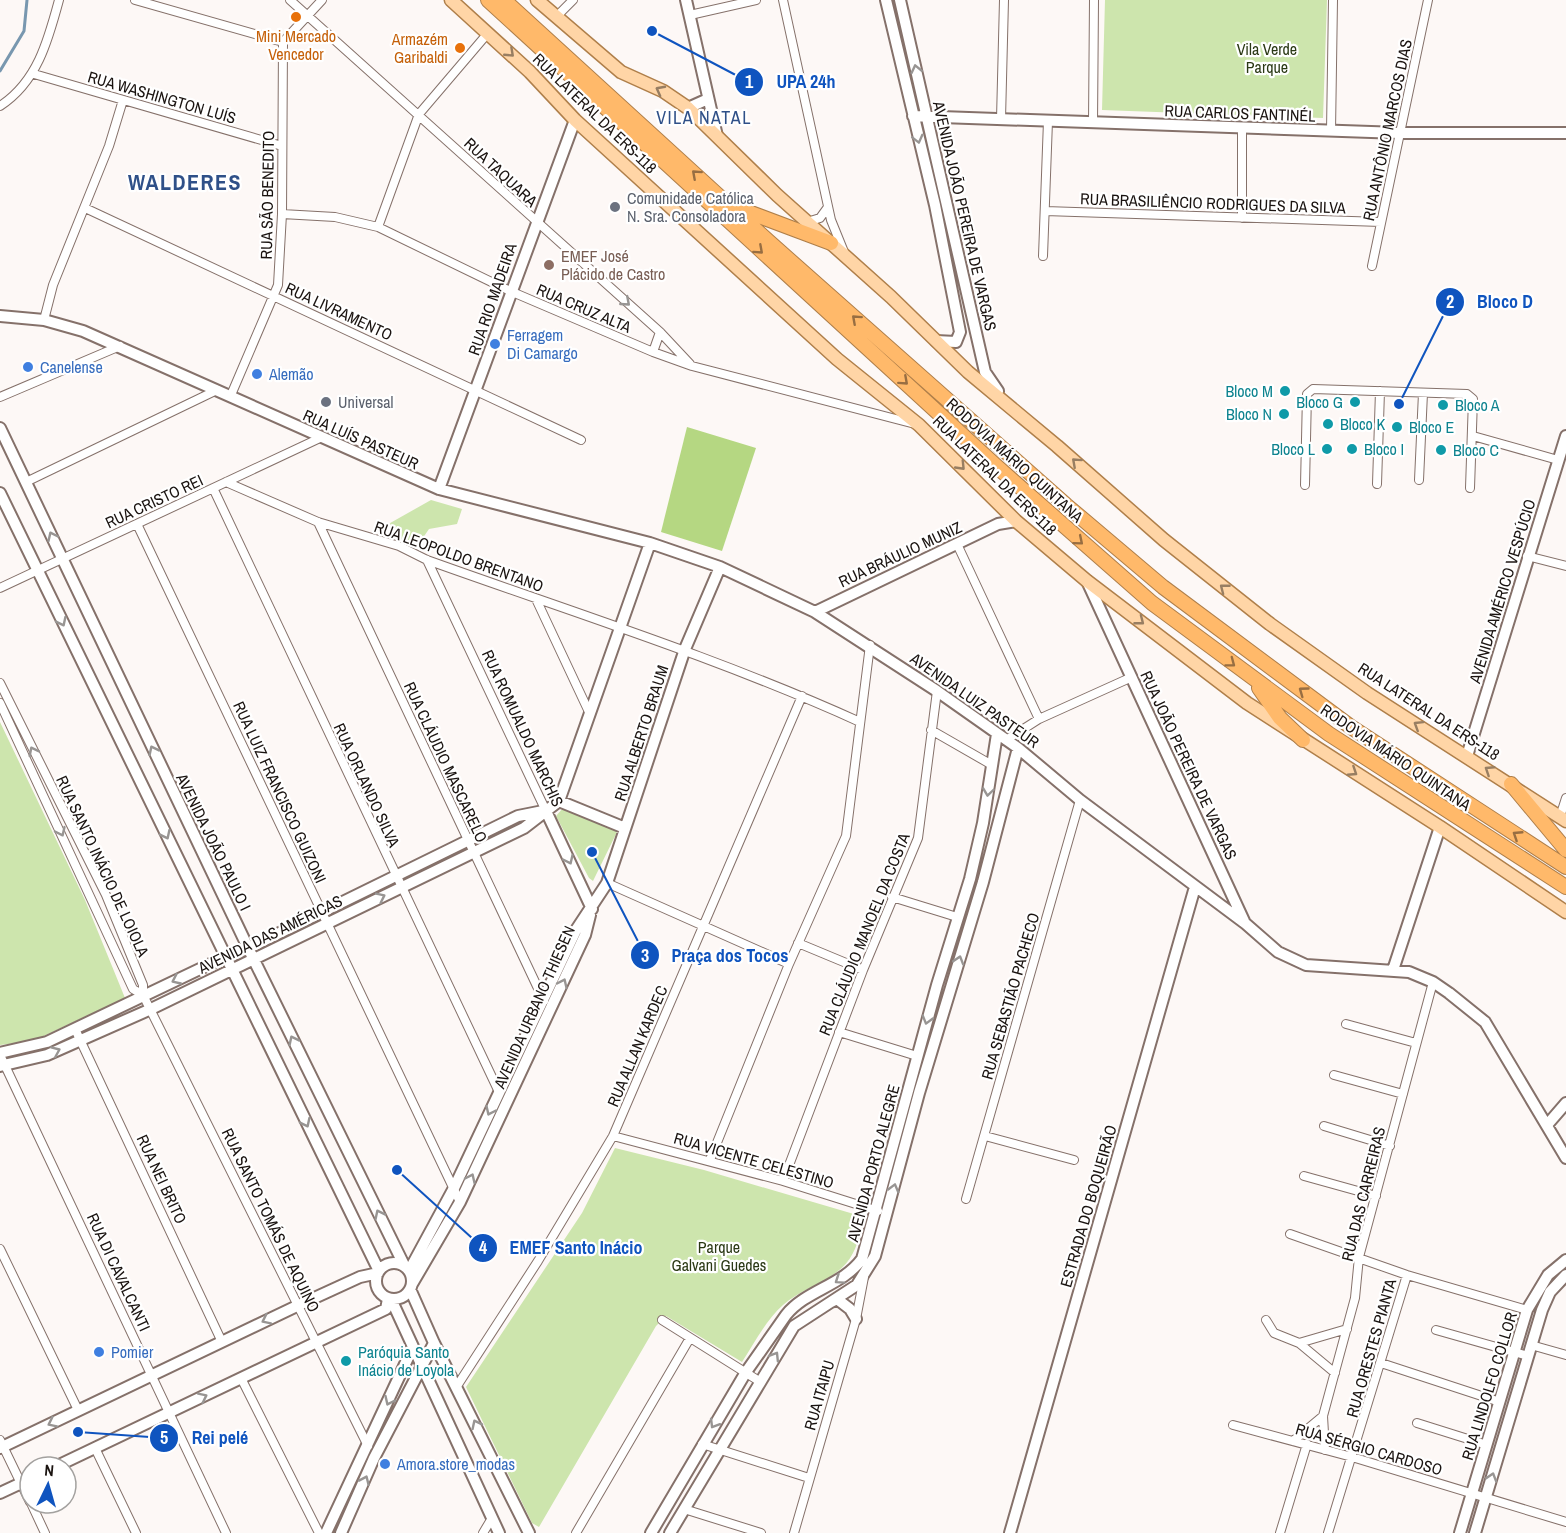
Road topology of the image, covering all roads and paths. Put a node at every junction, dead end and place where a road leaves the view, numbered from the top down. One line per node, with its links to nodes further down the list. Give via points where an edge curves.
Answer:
1 (59, 0): 24 (street)
2 (135, 0): 23 (street)
3 (290, 0): 20 (street, RUA TAQUARA)
4 (322, 0): 20 (street)
5 (451, 0): 22 (main road, RUA LATERAL DA ERS-118)
6 (488, 0): 117 (highway, RODOVIA MÁRIO QUINTANA, one-way to 117, via 1067,530 1152,603)
7 (537, 0): 21 (main road, RUA LATERAL DA ERS-118)
8 (573, 0): 21 (street)
9 (686, 0): 19 (street)
10 (756, 0): 19 (street)
11 (783, 0): 45 (street)
12 (886, 0): 30 (street, AVENIDA JOÃO PEREIRA DE VARGAS)
13 (900, 0): 31 (street, AVENIDA JOÃO PEREIRA DE VARGAS, one-way to 13)
14 (1004, 0): 33 (street)
15 (1094, 0): 35 (street)
16 (1333, 0): 37 (street)
17 (1428, 0): 38 (street, RUA ANTÔNIO MARCOS DIAS)
18 (505, 1): 43 (highway, RODOVIA MÁRIO QUINTANA, one-way to 18)
19 (690, 15): 25 (street)
20 (308, 16): 23 (street); 29 (street, RUA TAQUARA)
21 (556, 17): 28 (main road, RUA LATERAL DA ERS-118, one-way to 21, via 663,91 621,72)
22 (488, 33): 29 (street); 32 (main road, RUA LATERAL DA ERS-118, one-way to 32)
23 (284, 42): 41 (street, RUA SÃO BENEDITO)
24 (33, 74): 26 (street, RUA WASHINGTON LUÍS); 27 (street)
25 (708, 99): 28 (street); 40 (street)
26 (123, 100): 41 (street, RUA WASHINGTON LUÍS); 46 (street)
27 (0, 106)
28 (688, 108): 40 (main road, RUA LATERAL DA ERS-118)
29 (419, 114): 50 (street, RUA TAQUARA); 53 (street)
30 (913, 116): 31 (street, RUA CARLOS FANTINÉL); 44 (street, AVENIDA JOÃO PEREIRA DE VARGAS, one-way to 44)
31 (927, 117): 33 (street, RUA CARLOS FANTINÉL); 42 (street, AVENIDA JOÃO PEREIRA DE VARGAS)
32 (575, 120): 50 (street, RUA RIO MADEIRA); 75 (main road, RUA LATERAL DA ERS-118, via 837,359)
33 (1001, 120): 34 (street, RUA CARLOS FANTINÉL)
34 (1048, 121): 35 (street, RUA CARLOS FANTINÉL); 47 (street)
35 (1093, 123): 36 (street, RUA CARLOS FANTINÉL)
36 (1242, 128): 37 (street, RUA CARLOS FANTINÉL); 49 (street)
37 (1331, 131): 38 (street, RUA CARLOS FANTINÉL)
38 (1400, 133): 39 (street, RUA CARLOS FANTINÉL); 52 (street, RUA ANTÔNIO MARCOS DIAS)
39 (1566, 133)
40 (717, 136): 51 (main road, RUA LATERAL DA ERS-118)
41 (282, 146): 48 (street, RUA SÃO BENEDITO)
42 (947, 203): 44 (street); 63 (street, AVENIDA JOÃO PEREIRA DE VARGAS)
43 (729, 204): 54 (highway); 142 (highway, RODOVIA MÁRIO QUINTANA, one-way to 43, via 1350,727 1185,605 1066,505)
44 (935, 205): 64 (street, AVENIDA JOÃO PEREIRA DE VARGAS)
45 (828, 207): 51 (street, via 820,218); 56 (street, via 835,234)
46 (85, 208): 59 (street, RUA LIVRAMENTO); 61 (street, via 53,285)
47 (1045, 211): 49 (street, RUA BRASILIÊNCIO RODRIGUES DA SILVA); 55 (street)
48 (282, 214): 53 (street, RUA CRUZ ALTA, via 335,217); 59 (street, RUA SÃO BENEDITO)
49 (1242, 218): 52 (street, RUA BRASILIÊNCIO RODRIGUES DA SILVA)
50 (535, 222): 58 (street, RUA RIO MADEIRA); 62 (street, RUA TAQUARA, one-way to 62)
51 (807, 222): 54 (main road, RUA LATERAL DA ERS-118)
52 (1381, 222): 57 (street, RUA ANTÔNIO MARCOS DIAS)
53 (378, 227): 58 (street, RUA CRUZ ALTA)
54 (831, 243): 56 (main road, RUA LATERAL DA ERS-118)
55 (1043, 256)
56 (848, 258): 65 (main road, RUA LATERAL DA ERS-118)
57 (1372, 266)
58 (510, 291): 67 (street, RUA CRUZ ALTA); 70 (street, RUA RIO MADEIRA)
59 (274, 296): 70 (street, RUA LIVRAMENTO); 73 (street, RUA SÃO BENEDITO)
60 (1, 319): 61 (street, RUA LUÍS PASTEUR)
61 (44, 320): 66 (street, RUA LUÍS PASTEUR)
62 (660, 332): 67 (street); 68 (street, RUA TAQUARA)
63 (978, 337): 64 (street, via 968,344); 77 (street, AVENIDA JOÃO PEREIRA DE VARGAS, via 991,383)
64 (959, 338): 65 (street, AVENIDA JOÃO PEREIRA DE VARGAS, via 951,343)
65 (936, 341): 77 (main road, RUA LATERAL DA ERS-118)
66 (120, 346): 69 (street, RUA LUÍS PASTEUR); 74 (street)
67 (653, 352): 68 (street, RUA CRUZ ALTA)
68 (692, 366): 76 (street, RUA CRUZ ALTA)
69 (217, 390): 73 (street, RUA LUÍS PASTEUR); 86 (street)
70 (476, 390): 83 (street, RUA LIVRAMENTO); 92 (street, RUA RIO MADEIRA)
71 (1380, 391): 72 (street); 88 (street); 89 (street, via 1313,389 1307,394)
72 (1423, 393): 80 (street, via 1471,396); 85 (street)
73 (231, 395): 82 (street, RUA LUÍS PASTEUR)
74 (0, 397)
75 (892, 403): 76 (street); 78 (main road, RUA LATERAL DA ERS-118)
76 (881, 416): 78 (street, RUA CRUZ ALTA)
77 (1030, 424): 129 (main road, RUA LATERAL DA ERS-118, one-way to 77, via 1270,624 1164,540)
78 (920, 425): 94 (main road, RUA LATERAL DA ERS-118, one-way to 94)
79 (0, 428): 86 (street, AVENIDA JOÃO PAULO I)
80 (1473, 436): 84 (street); 91 (street)
81 (1566, 436): 84 (street, AVENIDA AMÉRICO VESPÚCIO)
82 (320, 438): 87 (street, RUA CRISTO REI); 92 (street, RUA LUÍS PASTEUR)
83 (581, 440)
84 (1562, 454): 101 (street, AVENIDA AMÉRICO VESPÚCIO)
85 (1419, 480)
86 (26, 482): 102 (street, AVENIDA JOÃO PAULO I, one-way to 86)
87 (226, 482): 90 (street, RUA CRISTO REI); 96 (street, RUA LEOPOLDO BRENTANO)
88 (1377, 484)
89 (1305, 485)
90 (213, 488): 97 (street, RUA CRISTO REI); 143 (street, RUA ORLANDO SILVA)
91 (1470, 488)
92 (439, 489): 99 (street, RUA LUÍS PASTEUR)
93 (0, 493): 106 (street)
94 (1002, 507): 95 (main road, RUA LATERAL DA ERS-118); 98 (street)
95 (1016, 520): 98 (street, RUA BRÁULIO MUNIZ); 107 (main road, RUA LATERAL DA ERS-118)
96 (318, 522): 103 (street, RUA LEOPOLDO BRENTANO, via 399,546); 139 (street, RUA CLÁUDIO MASCARELO)
97 (137, 524): 102 (street, RUA CRISTO REI); 152 (street, RUA LUIZ FRANCISCO GUIZONI)
98 (998, 524): 100 (street, RUA BRÁULIO MUNIZ)
99 (650, 543): 105 (street, RUA LUÍS PASTEUR); 113 (street)
100 (957, 544): 111 (street, RUA BRÁULIO MUNIZ); 123 (street)
101 (1527, 556): 104 (street); 129 (street, AVENIDA AMÉRICO VESPÚCIO)
102 (63, 560): 106 (street, RUA CRISTO REI); 159 (street, AVENIDA JOÃO PAULO I, one-way to 102)
103 (427, 560): 109 (street, RUA LEOPOLDO BRENTANO); 135 (street, RUA ROMUALDO MARCHIS)
104 (1566, 566)
105 (720, 567): 111 (street, AVENIDA LUIZ PASTEUR); 115 (street, RUA ALBERTO BRAUM)
106 (38, 571): 108 (street, RUA CRISTO REI); 160 (street, one-way to 160)
107 (1087, 581): 110 (main road, RUA LATERAL DA ERS-118); 112 (street, RUA JOÃO PEREIRA DE VARGAS)
108 (0, 588)
109 (536, 599): 113 (street, RUA LEOPOLDO BRENTANO); 122 (street)
110 (1122, 607): 112 (street); 127 (main road, RUA LATERAL DA ERS-118, one-way to 127, via 1247,703)
111 (814, 612): 114 (street, AVENIDA LUIZ PASTEUR)
112 (1105, 618): 116 (street, RUA JOÃO PEREIRA DE VARGAS)
113 (620, 626): 115 (street, RUA LEOPOLDO BRENTANO); 122 (street)
114 (870, 645): 119 (street, AVENIDA LUIZ PASTEUR); 124 (street)
115 (685, 649): 120 (street, RUA LEOPOLDO BRENTANO); 138 (street, RUA ALBERTO BRAUM)
116 (1132, 677): 123 (street); 156 (street, RUA JOÃO PEREIRA DE VARGAS)
117 (1253, 679): 127 (highway, via 1280,718); 147 (highway, RODOVIA MÁRIO QUINTANA, via 1379,767)
118 (0, 683): 168 (street, RUA SANTO INÁCIO DE LOIOLA, one-way to 118, via 143,985 105,895)
119 (937, 690): 125 (street, RUA CLÁUDIO MANOEL DA COSTA); 126 (street, AVENIDA LUIZ PASTEUR)
120 (802, 696): 124 (street, RUA LEOPOLDO BRENTANO); 157 (street, RUA ALLAN KARDEC)
121 (0, 703): 168 (street, RUA SANTO INÁCIO DE LOIOLA, one-way to 168, via 133,989)
122 (589, 712): 134 (street)
123 (1039, 718): 126 (street)
124 (860, 722): 158 (street, via 846,836)
125 (930, 730): 130 (street); 150 (street, RUA CLÁUDIO MANOEL DA COSTA, via 918,838)
126 (1002, 737): 128 (street, AVENIDA LUIZ PASTEUR); 130 (street, AVENIDA PORTO ALEGRE)
127 (1304, 740): 137 (main road, RUA LATERAL DA ERS-118, one-way to 137)
128 (1018, 748): 133 (street, AVENIDA LUIZ PASTEUR); 146 (street, AVENIDA PORTO ALEGRE)
129 (1467, 756): 131 (main road, RUA LATERAL DA ERS-118, one-way to 129)
130 (992, 765): 144 (street, AVENIDA PORTO ALEGRE, one-way to 144)
131 (1511, 784): 136 (main road, RUA LATERAL DA ERS-118); 140 (highway)
132 (1566, 798): 136 (street)
133 (1080, 800): 148 (street, AVENIDA LUIZ PASTEUR); 188 (street, RUA SEBASTIÃO PACHECO)
134 (559, 801): 135 (street, AVENIDA DAS AMÉRICAS); 138 (street)
135 (546, 811): 139 (street, AVENIDA DAS AMÉRICAS, via 518,816); 141 (street, AVENIDA DAS AMÉRICAS, via 524,828); 151 (street, RUA ROMUALDO MARCHIS, one-way to 151)
136 (1563, 819)
137 (1440, 827): 153 (main road, RUA LATERAL DA ERS-118); 164 (street)
138 (626, 828): 145 (street, RUA ALBERTO BRAUM)
139 (467, 840): 141 (street, RUA CLÁUDIO MASCARELO); 143 (street, AVENIDA DAS AMÉRICAS)
140 (1566, 850)
141 (473, 852): 149 (street, AVENIDA DAS AMÉRICAS); 169 (street, RUA CLÁUDIO MASCARELO)
142 (1566, 867)
143 (395, 875): 149 (street, RUA ORLANDO SILVA); 152 (street, AVENIDA DAS AMÉRICAS)
144 (970, 879): 146 (street); 154 (street, AVENIDA PORTO ALEGRE)
145 (608, 882): 151 (street, RUA ALBERTO BRAUM); 157 (street)
146 (983, 882): 167 (street, AVENIDA PORTO ALEGRE, one-way to 146)
147 (1566, 886)
148 (1195, 887): 156 (street); 278 (street, ESTRADA DO BOQUEIRÃO)
149 (400, 888): 155 (street, AVENIDA DAS AMÉRICAS, one-way to 149); 181 (street, RUA ORLANDO SILVA)
150 (892, 897): 154 (street); 163 (street, RUA CLÁUDIO MANOEL DA COSTA)
151 (592, 909): 169 (street, AVENIDA URBANO THIESEN, via 576,930); 171 (street, AVENIDA URBANO THIESEN, one-way to 151, via 585,935)
152 (322, 912): 155 (street, RUA LUIZ FRANCISCO GUIZONI); 159 (street, AVENIDA DAS AMÉRICAS)
153 (1566, 912)
154 (957, 917): 166 (street, AVENIDA PORTO ALEGRE)
155 (328, 924): 159 (street, AVENIDA DAS AMÉRICAS); 195 (street, RUA LUIZ FRANCISCO GUIZONI)
156 (1246, 924): 164 (street, via 1272,948 1306,965)
157 (703, 925): 161 (street); 187 (street, RUA ALLAN KARDEC)
158 (798, 943): 161 (street); 163 (street)
159 (251, 953): 160 (street, AVENIDA DAS AMÉRICAS); 162 (street, AVENIDA DAS AMÉRICAS); 204 (street, AVENIDA JOÃO PAULO I, one-way to 159)
160 (225, 957): 162 (street); 168 (street, AVENIDA DAS AMÉRICAS, one-way to 168)
161 (789, 964): 191 (street)
162 (230, 969): 170 (street, AVENIDA DAS AMÉRICAS); 206 (street, one-way to 206)
163 (863, 970): 174 (street, RUA CLÁUDIO MANOEL DA COSTA)
164 (1393, 970): 165 (street)
165 (1433, 982): 176 (street, RUA DAS CARREIRAS); 185 (street, via 1485,1022)
166 (937, 985): 167 (street); 177 (street, AVENIDA PORTO ALEGRE, one-way to 177)
167 (951, 988): 182 (street, AVENIDA PORTO ALEGRE)
168 (143, 995): 170 (street, RUA SANTO TOMÁS DE AQUINO); 173 (street, AVENIDA DAS AMÉRICAS)
169 (543, 1000): 171 (street, RUA CLÁUDIO MASCARELO); 181 (street, AVENIDA URBANO THIESEN)
170 (151, 1009): 175 (street, AVENIDA DAS AMÉRICAS); 212 (street, RUA SANTO TOMÁS DE AQUINO)
171 (549, 1013): 198 (street, AVENIDA URBANO THIESEN, one-way to 171)
172 (1346, 1024): 176 (street)
173 (75, 1029): 175 (street, RUA NEI BRITO); 178 (street, AVENIDA DAS AMÉRICAS)
174 (839, 1032): 177 (street); 194 (street, RUA CLÁUDIO MANOEL DA COSTA)
175 (82, 1040): 178 (street, AVENIDA DAS AMÉRICAS, one-way to 175, via 47,1055); 220 (street, RUA NEI BRITO)
176 (1416, 1043): 183 (street, RUA DAS CARREIRAS)
177 (917, 1056): 180 (street, AVENIDA PORTO ALEGRE)
178 (1, 1060): 232 (street, RUA DI CAVALCANTI)
179 (1334, 1075): 183 (street)
180 (908, 1089): 182 (street); 199 (street, AVENIDA PORTO ALEGRE)
181 (499, 1092): 195 (street, AVENIDA URBANO THIESEN, one-way to 195)
182 (920, 1092): 199 (street, AVENIDA PORTO ALEGRE, one-way to 182)
183 (1404, 1094): 189 (street, RUA DAS CARREIRAS)
184 (1566, 1103): 185 (street)
185 (1547, 1125): 190 (street)
186 (1324, 1126): 189 (street)
187 (613, 1136): 191 (street, RUA VICENTE CELESTINO); 235 (street, RUA ALLAN KARDEC, via 538,1262)
188 (985, 1136): 192 (street); 197 (street, RUA SEBASTIÃO PACHECO)
189 (1390, 1146): 196 (street, RUA DAS CARREIRAS)
190 (1566, 1158)
191 (710, 1160): 194 (street, RUA VICENTE CELESTINO)
192 (1074, 1160)
193 (1304, 1176): 196 (street)
194 (783, 1180): 199 (street, RUA VICENTE CELESTINO)
195 (454, 1188): 198 (street, RUA LUIZ FRANCISCO GUIZONI); 204 (street, AVENIDA URBANO THIESEN)
196 (1376, 1196): 202 (street, RUA DAS CARREIRAS)
197 (966, 1199)
198 (460, 1202): 209 (street, AVENIDA URBANO THIESEN)
199 (882, 1213): 205 (street, AVENIDA PORTO ALEGRE)
200 (1290, 1234): 202 (street)
201 (0, 1249): 237 (street)
202 (1359, 1257): 207 (street); 217 (street, RUA DAS CARREIRAS)
203 (1566, 1260): 213 (street, RUA LINDOLFO COLLOR, via 1548,1275)
204 (407, 1269): 206 (street, via 391,1263); 209 (street)
205 (860, 1271): 211 (street, AVENIDA PORTO ALEGRE, via 857,1285); 214 (street, RUA ITAIPU); 230 (street, AVENIDA PORTO ALEGRE, one-way to 230, via 793,1307)
206 (378, 1272): 210 (street, via 377,1288); 212 (street)
207 (1407, 1275): 213 (street); 228 (street, RUA ORESTES PIANTA)
208 (1566, 1275): 225 (street, RUA LINDOLFO COLLOR, via 1550,1292)
209 (411, 1286): 210 (street, via 401,1298); 222 (street)
210 (390, 1299): 221 (street, via 386,1309); 224 (street)
211 (831, 1303): 214 (street, via 837,1299); 234 (street, AVENIDA PORTO ALEGRE, one-way to 211, via 794,1326)
212 (299, 1305): 220 (street, one-way to 220); 221 (street, RUA SANTO TOMÁS DE AQUINO)
213 (1527, 1310): 226 (street, RUA LINDOLFO COLLOR)
214 (856, 1319): 255 (street, RUA ITAIPU)
215 (662, 1320): 219 (street)
216 (1266, 1320): 223 (street, via 1274,1333)
217 (1347, 1329): 223 (street); 231 (street, RUA DAS CARREIRAS)
218 (1436, 1330): 226 (street)
219 (690, 1338): 230 (street); 273 (street)
220 (222, 1341): 232 (street)
221 (315, 1342): 233 (street); 247 (street, RUA SANTO TOMÁS DE AQUINO)
222 (434, 1343): 229 (street); 235 (street)
223 (1299, 1343): 231 (street)
224 (413, 1347): 229 (street); 247 (street, one-way to 247)
225 (1529, 1351): 226 (street); 227 (street); 259 (street, RUA LINDOLFO COLLOR, one-way to 225)
226 (1514, 1354): 236 (street, RUA LINDOLFO COLLOR)
227 (1566, 1355)
228 (1381, 1363): 236 (street); 252 (street, RUA ORESTES PIANTA)
229 (422, 1368): 253 (street); 262 (street)
230 (746, 1372): 234 (street); 243 (street, AVENIDA PORTO ALEGRE, one-way to 243)
231 (1335, 1372): 239 (street, RUA DAS CARREIRAS)
232 (152, 1374): 237 (street); 238 (street, RUA DI CAVALCANTI)
233 (242, 1378): 238 (street, one-way to 233); 267 (street)
234 (759, 1381): 250 (street, AVENIDA PORTO ALEGRE)
235 (457, 1386): 272 (street, one-way to 235)
236 (1500, 1402): 246 (street, RUA LINDOLFO COLLOR)
237 (78, 1410): 245 (street, one-way to 245)
238 (168, 1413): 248 (street); 266 (street, RUA DI CAVALCANTI)
239 (1323, 1416): 242 (street); 249 (street, RUA DAS CARREIRAS)
240 (1417, 1423): 246 (street)
241 (1233, 1425): 242 (street, RUA SÉRGIO CARDOSO)
242 (1293, 1441): 244 (street, RUA SÉRGIO CARDOSO)
243 (702, 1444): 250 (street); 274 (street, AVENIDA PORTO ALEGRE)
244 (1307, 1444): 249 (street, RUA SÉRGIO CARDOSO); 279 (street)
245 (1, 1445): 254 (street)
246 (1487, 1445): 258 (street, RUA LINDOLFO COLLOR)
247 (368, 1446): 253 (street, RUA SANTO TOMÁS DE AQUINO); 268 (street)
248 (95, 1448): 251 (street); 265 (street)
249 (1325, 1450): 252 (street, RUA SÉRGIO CARDOSO)
250 (719, 1451): 255 (street); 260 (street, AVENIDA PORTO ALEGRE)
251 (78, 1456)
252 (1352, 1457): 258 (street, RUA SÉRGIO CARDOSO); 280 (street, RUA ORESTES PIANTA)
253 (374, 1458): 269 (street, one-way to 253)
254 (18, 1469)
255 (809, 1478): 277 (street, RUA ITAIPU)
256 (18, 1485): 257 (street)
257 (0, 1493)
258 (1472, 1493): 259 (street, RUA SÉRGIO CARDOSO); 281 (street, RUA LINDOLFO COLLOR)
259 (1486, 1497): 263 (street, RUA SÉRGIO CARDOSO); 282 (street, RUA LINDOLFO COLLOR)
260 (684, 1509): 275 (street, AVENIDA PORTO ALEGRE); 276 (street)
261 (36, 1515): 264 (street)
262 (492, 1518): 270 (street); 271 (street)
263 (1566, 1520)
264 (45, 1533)
265 (136, 1533)
266 (226, 1533)
267 (319, 1533)
268 (326, 1533)
269 (341, 1533)
270 (483, 1533)
271 (500, 1533)
272 (529, 1533)
273 (576, 1533)
274 (651, 1533)
275 (670, 1533)
276 (762, 1533)
277 (795, 1533)
278 (1011, 1533)
279 (1280, 1533)
280 (1328, 1533)
281 (1460, 1533)
282 (1475, 1533)

